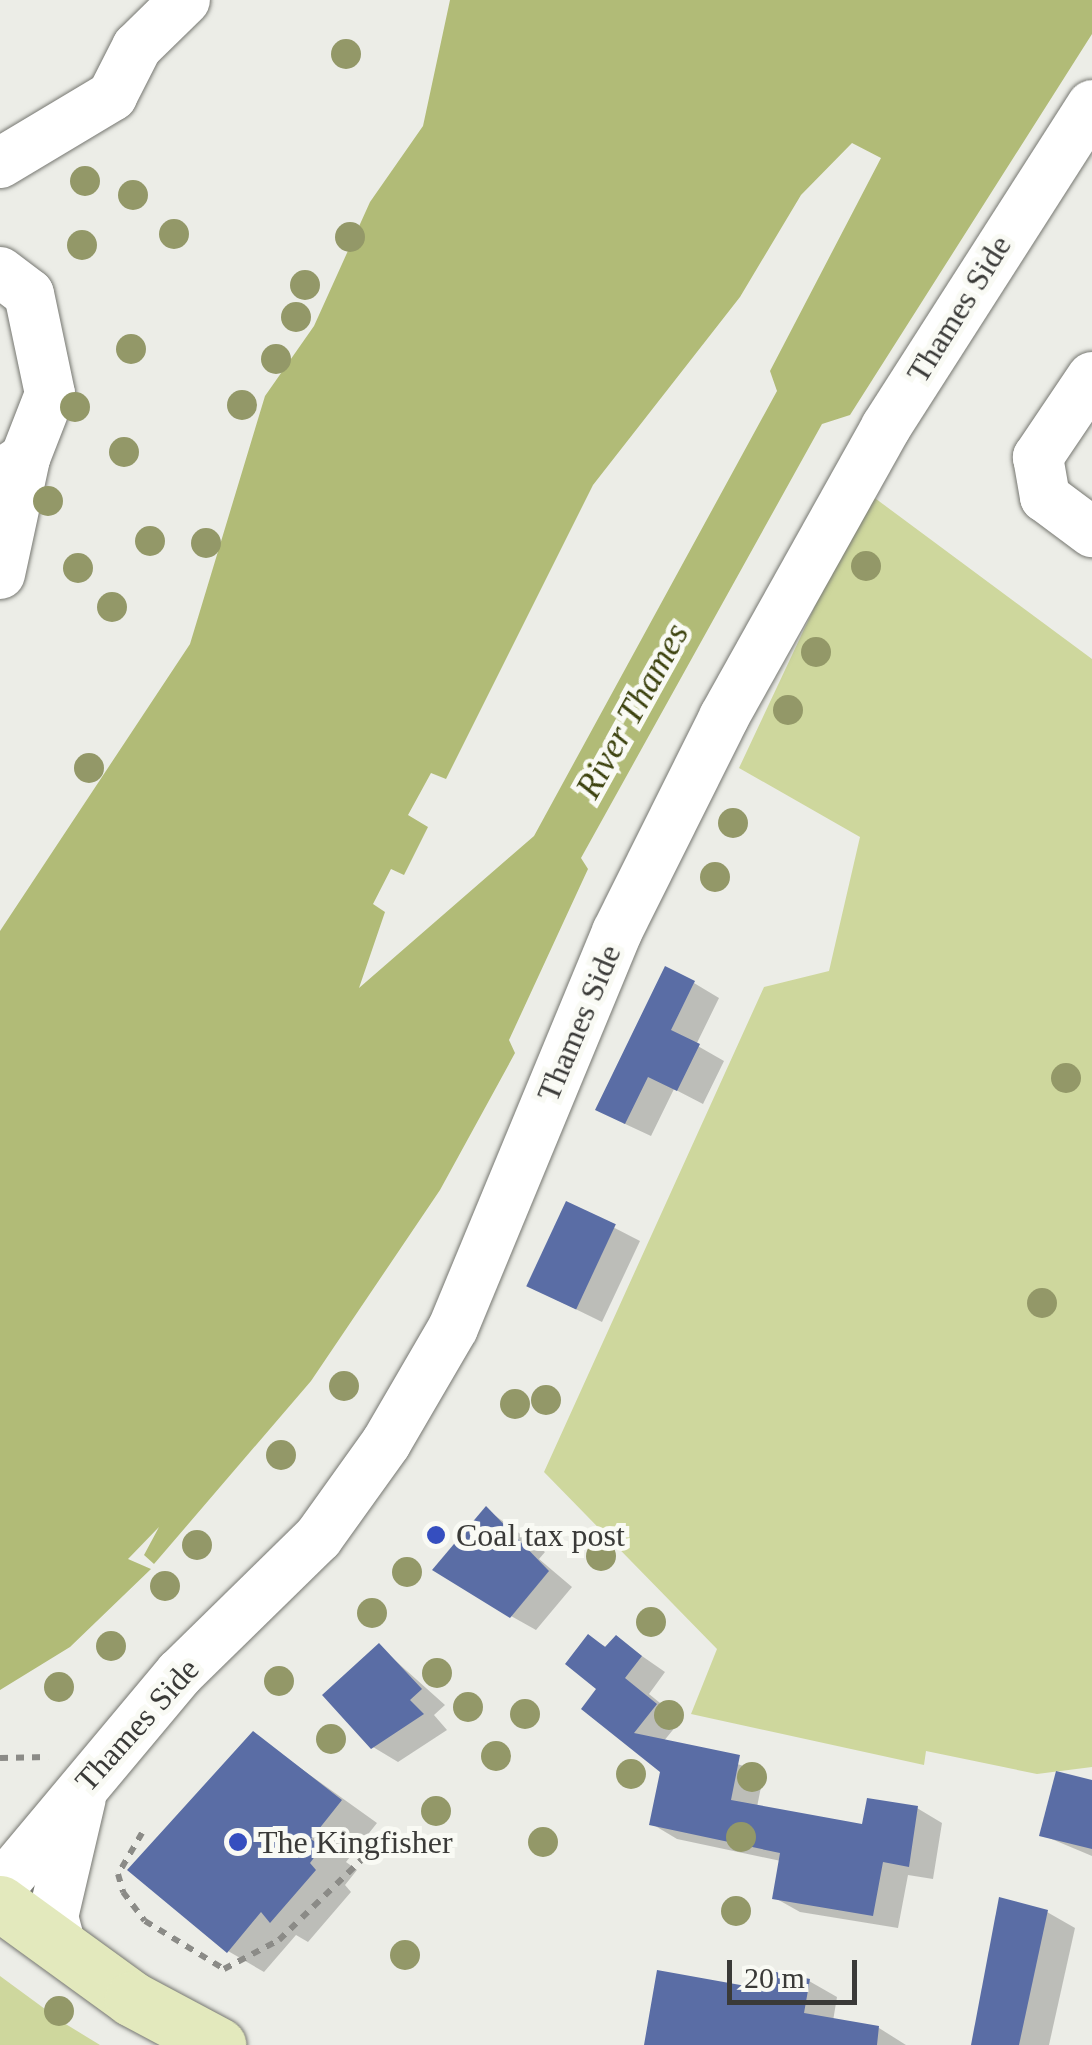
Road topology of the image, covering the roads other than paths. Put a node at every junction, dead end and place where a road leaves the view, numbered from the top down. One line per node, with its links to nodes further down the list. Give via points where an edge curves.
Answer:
1 (185, 0): 3 (street, via 137,47 112,96)
2 (1092, 105): 9 (street, Thames Side, via 886,426 724,716 617,932 454,1328 386,1442 318,1538)
3 (0, 163)
4 (0, 272): 6 (street, via 29,294 50,394)
5 (1092, 377): 7 (street, via 1038,457 1045,497)
6 (12, 467): 8 (street)
7 (1092, 532)
8 (0, 574)
9 (73, 1767): 10 (street, Thames Side); 12 (street, via 54,1916)
10 (0, 1888)
11 (0, 1903): 12 (main road)
12 (62, 1950): 13 (main road)
13 (218, 2045)

